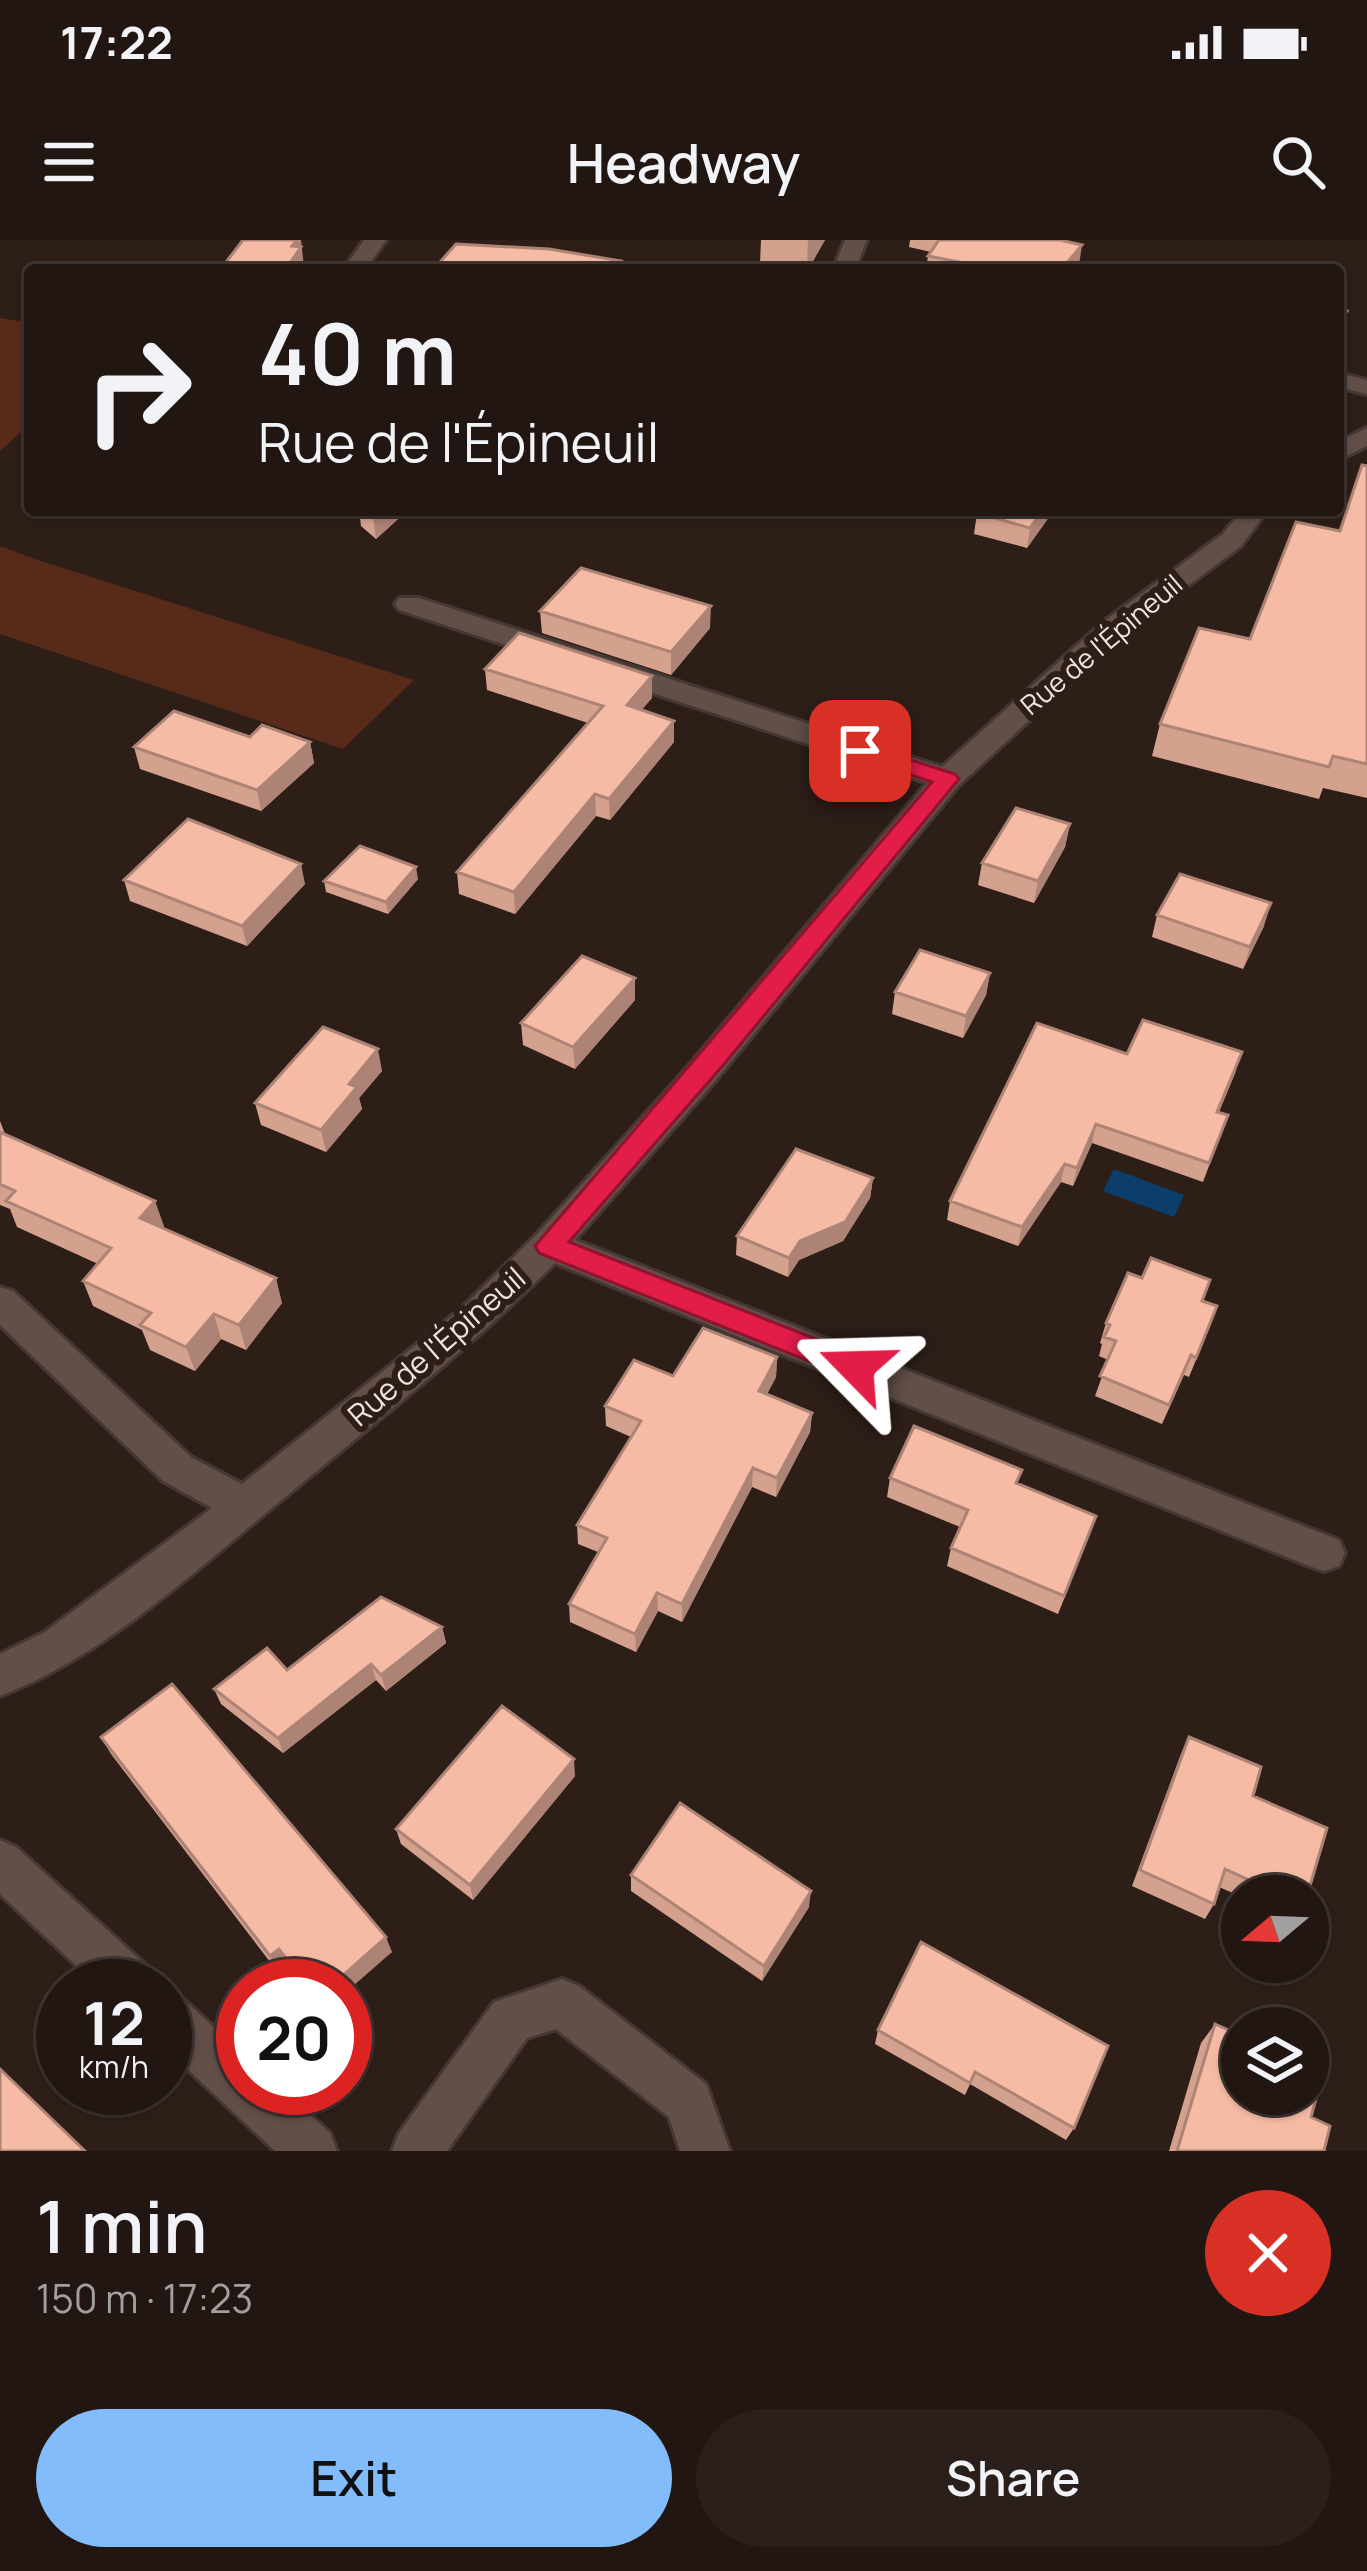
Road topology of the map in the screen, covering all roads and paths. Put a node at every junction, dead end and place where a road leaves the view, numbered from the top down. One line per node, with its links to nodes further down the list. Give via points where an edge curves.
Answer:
1 (1250, 516): 3 (street, Rue de l'Épineuil, via 1232,540 1125,618)
2 (409, 604): 3 (street)
3 (947, 779): 4 (street, Rue de l'Épineuil)
4 (549, 1246): 6 (street, Rue de l'Épineuil, via 476,1318); 7 (street)
5 (0, 1302): 6 (street, via 176,1469)
6 (247, 1508): 8 (street, Rue de l'Épineuil, via 60,1646)
7 (1324, 1553)
8 (0, 1676)
9 (0, 1863): 10 (street)
10 (104, 1959)
11 (192, 2040): 12 (street)
12 (216, 2063)
13 (273, 2115): 14 (street)
14 (312, 2151)
15 (417, 2151): 16 (street, via 511,2019 562,2003 688,2101)
16 (705, 2151)

